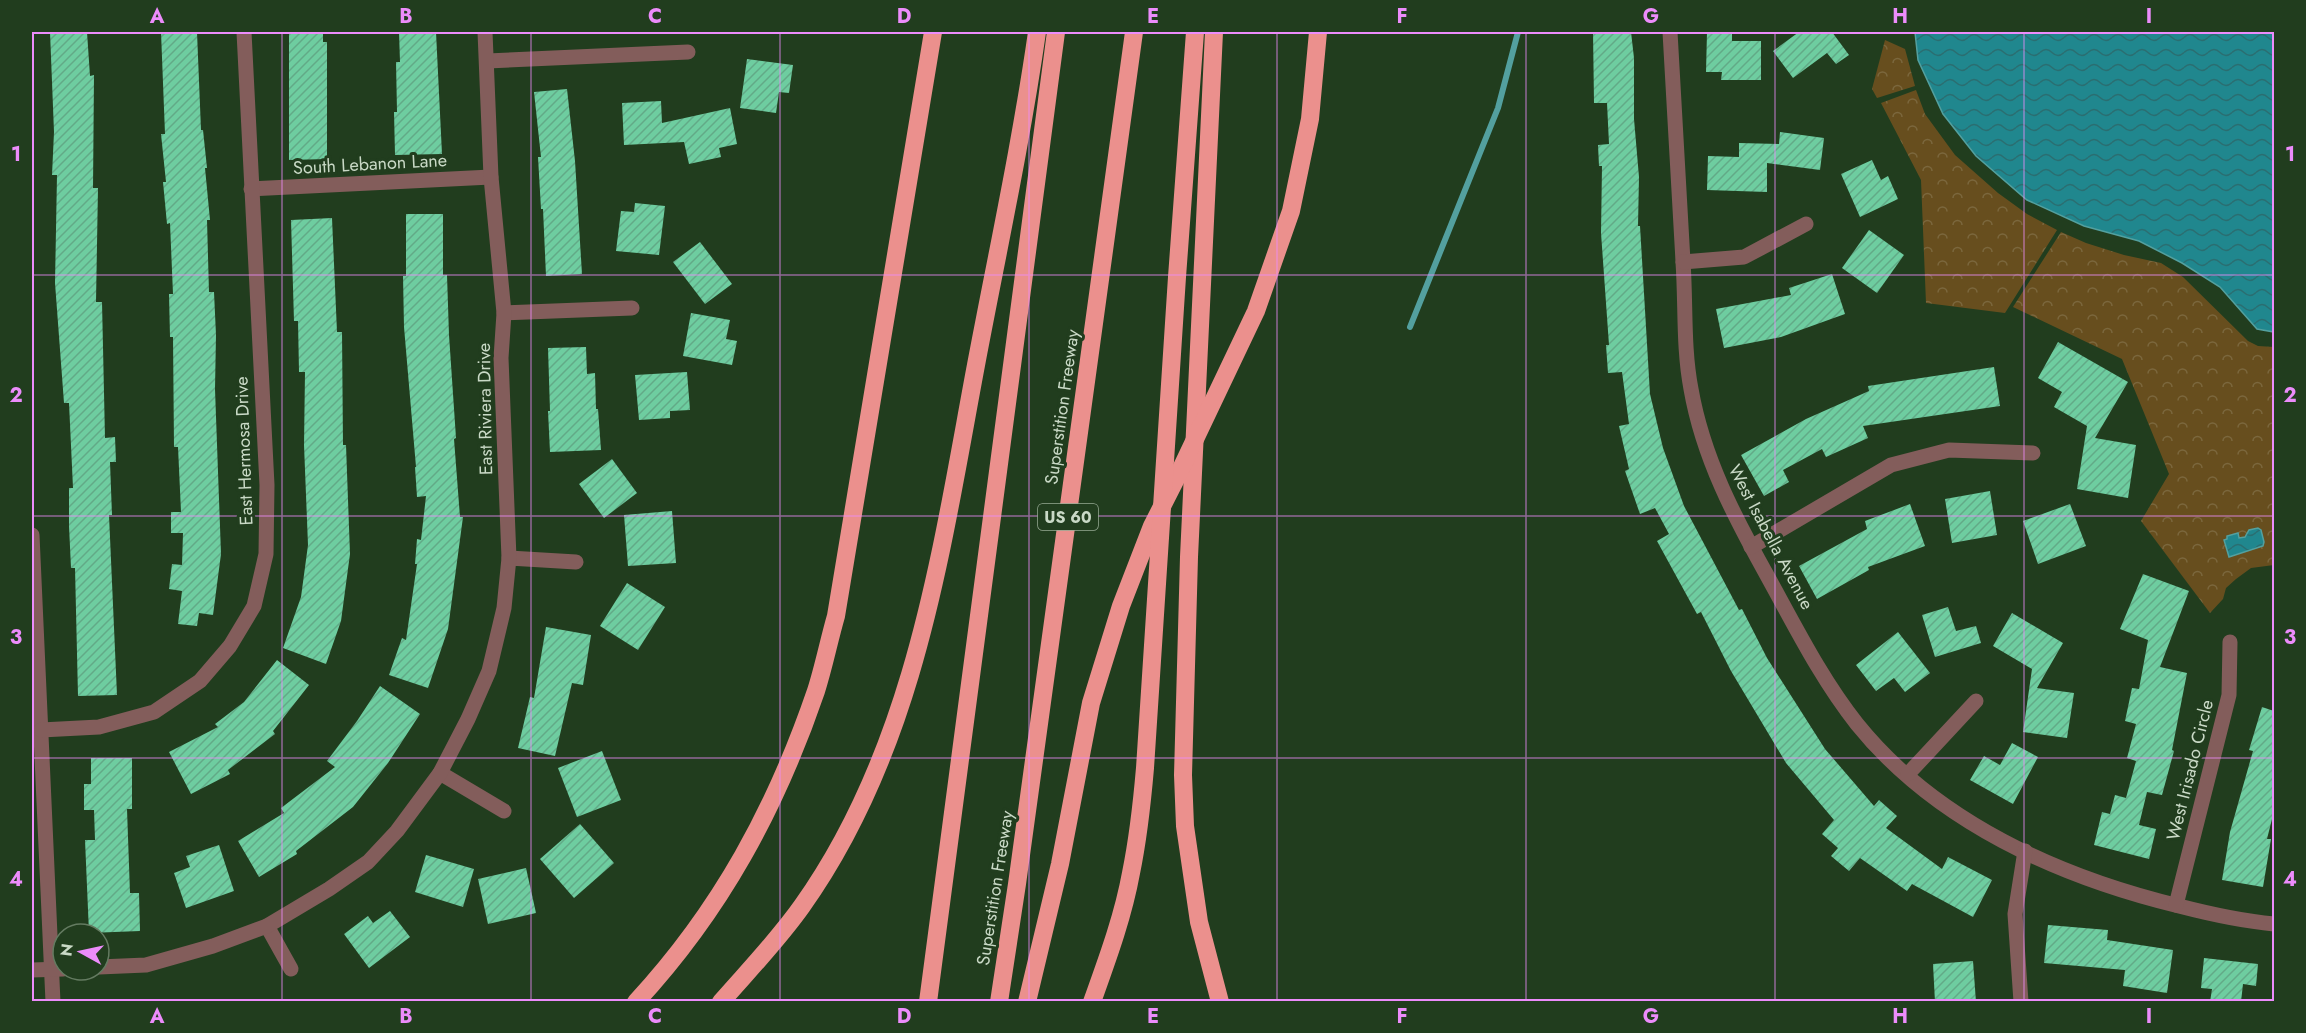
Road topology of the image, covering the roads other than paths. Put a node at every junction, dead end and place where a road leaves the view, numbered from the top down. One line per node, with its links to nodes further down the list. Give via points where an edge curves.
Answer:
1 (244, 32): 14 (street, East Hermosa Drive)
2 (485, 32): 12 (street, East Riviera Drive)
3 (933, 32): 41 (highway, via 836,616 816,689 787,768 757,833 721,893)
4 (1037, 32): 42 (highway, via 1008,208 913,672 878,766 834,855 802,906)
5 (1056, 32): 43 (highway)
6 (1134, 32): 44 (highway, Superstition Freeway / US 60)
7 (1196, 32): 46 (highway, via 1139,829 1120,918)
8 (1214, 32): 47 (highway, via 1189,557 1183,775 1185,826 1199,922)
9 (1318, 32): 45 (highway, via 1310,119 1291,211 1256,311 1152,526 1121,606 1091,703 1060,864)
10 (1670, 32): 16 (street, West Isabella Avenue)
11 (688, 52): 12 (street)
12 (487, 61): 13 (street, East Riviera Drive)
13 (491, 177): 14 (street, South Lebanon Lane); 18 (street, East Riviera Drive)
14 (251, 189): 26 (street, East Hermosa Drive, via 267,485 266,554 254,606 230,646 200,681 154,712 99,727)
15 (1806, 224): 16 (street, via 1744,257)
16 (1683, 262): 21 (street, West Isabella Avenue, via 1684,336 1690,388 1714,474)
17 (632, 308): 18 (street)
18 (504, 313): 22 (street, East Riviera Drive, via 501,358)
19 (2033, 453): 21 (street, via 1949,450 1891,465)
20 (32, 535): 26 (street)
21 (1751, 547): 28 (street, West Isabella Avenue, via 1835,692 1858,724)
22 (509, 558): 23 (street); 27 (street, East Riviera Drive, via 504,609 489,671)
23 (576, 562)
24 (2230, 642): 31 (street, West Irisado Circle, via 2229,695)
25 (1976, 701): 28 (street)
26 (41, 730): 32 (street)
27 (440, 773): 29 (street); 34 (street, East Riviera Drive, via 397,831 368,862)
28 (1908, 774): 30 (street, West Isabella Avenue, via 1934,799 1965,820)
29 (504, 812)
30 (2025, 851): 31 (street, West Isabella Avenue, via 2069,871); 48 (street, via 2015,914)
31 (2176, 905): 33 (street, West Isabella Avenue)
32 (54, 922)
33 (2274, 924)
34 (267, 926): 35 (street, East Riviera Drive, via 146,965); 37 (street)
35 (111, 966)
36 (51, 969): 38 (street)
37 (291, 969)
38 (32, 970)
39 (55, 982): 40 (street)
40 (53, 1002)
41 (636, 1002)
42 (721, 1002)
43 (928, 1002)
44 (999, 1002)
45 (1027, 1002)
46 (1092, 1002)
47 (1220, 1002)
48 (2021, 1002)

